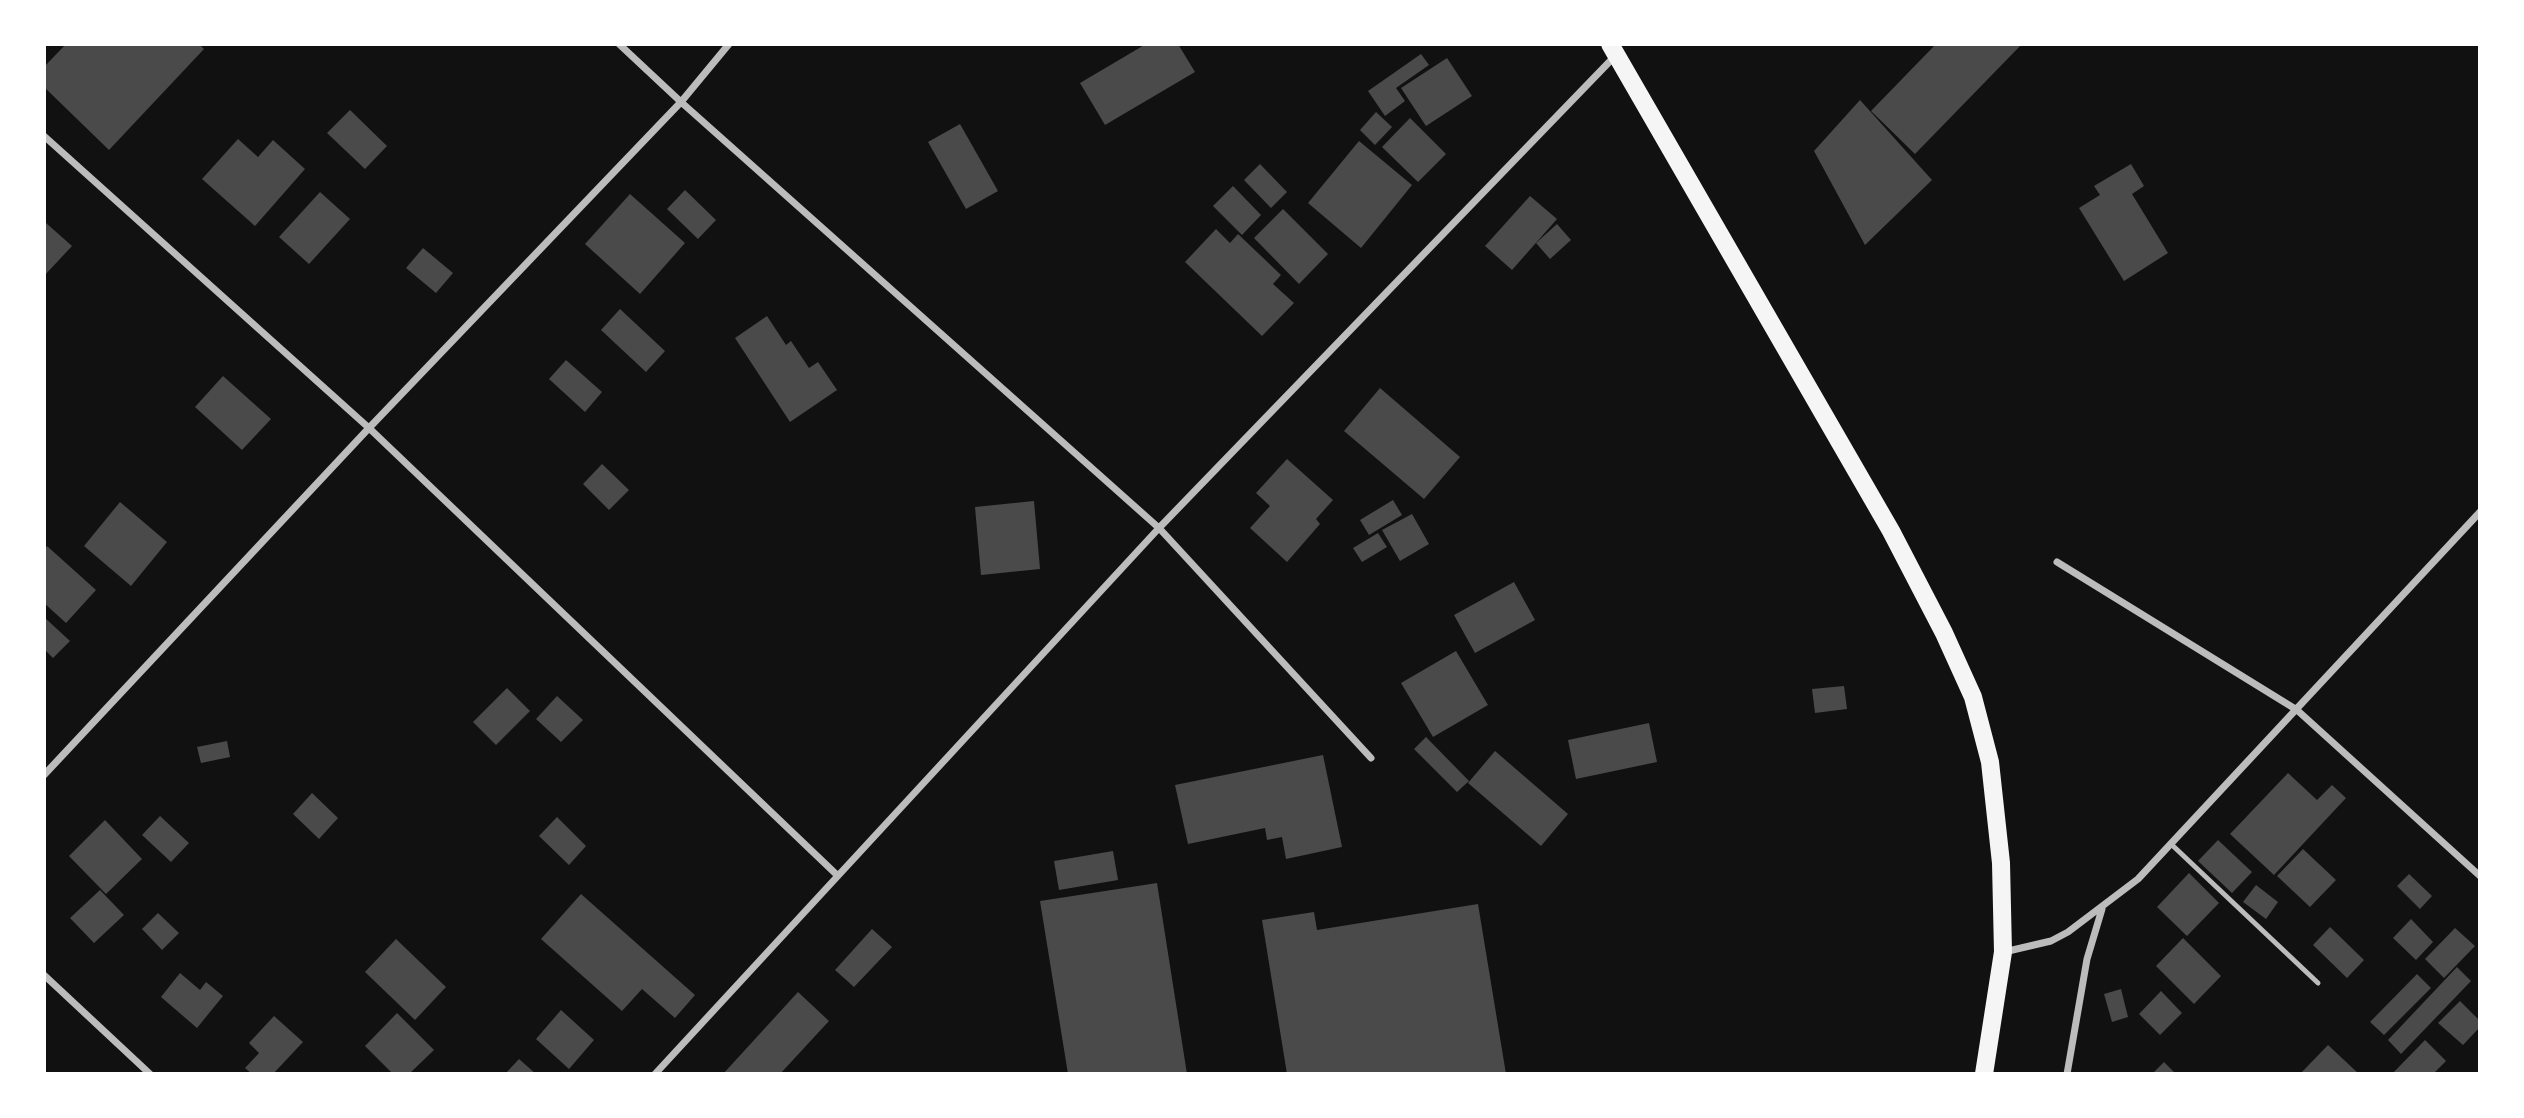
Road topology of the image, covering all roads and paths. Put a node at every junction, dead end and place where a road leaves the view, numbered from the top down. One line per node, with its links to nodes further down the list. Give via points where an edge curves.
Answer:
1 (619, 44): 4 (street)
2 (729, 44): 4 (street)
3 (1609, 48): 8 (street); 17 (main road, via 1891,531 1973,697 1996,808)
4 (681, 102): 6 (street); 8 (street)
5 (44, 136): 6 (street)
6 (369, 428): 12 (street); 14 (street)
7 (2480, 512): 10 (street)
8 (1159, 528): 11 (street); 14 (street)
9 (2057, 562): 10 (street)
10 (2297, 710): 13 (street); 15 (street)
11 (1371, 758)
12 (44, 775)
13 (2171, 844): 16 (street); 19 (lane)
14 (837, 875): 21 (street)
15 (2480, 876)
16 (2102, 909): 17 (street, via 2051,941); 23 (street, via 2087,959)
17 (2003, 952): 22 (main road)
18 (44, 975): 20 (street)
19 (2318, 983)
20 (149, 1074)
21 (655, 1074)
22 (1984, 1074)
23 (2067, 1074)

